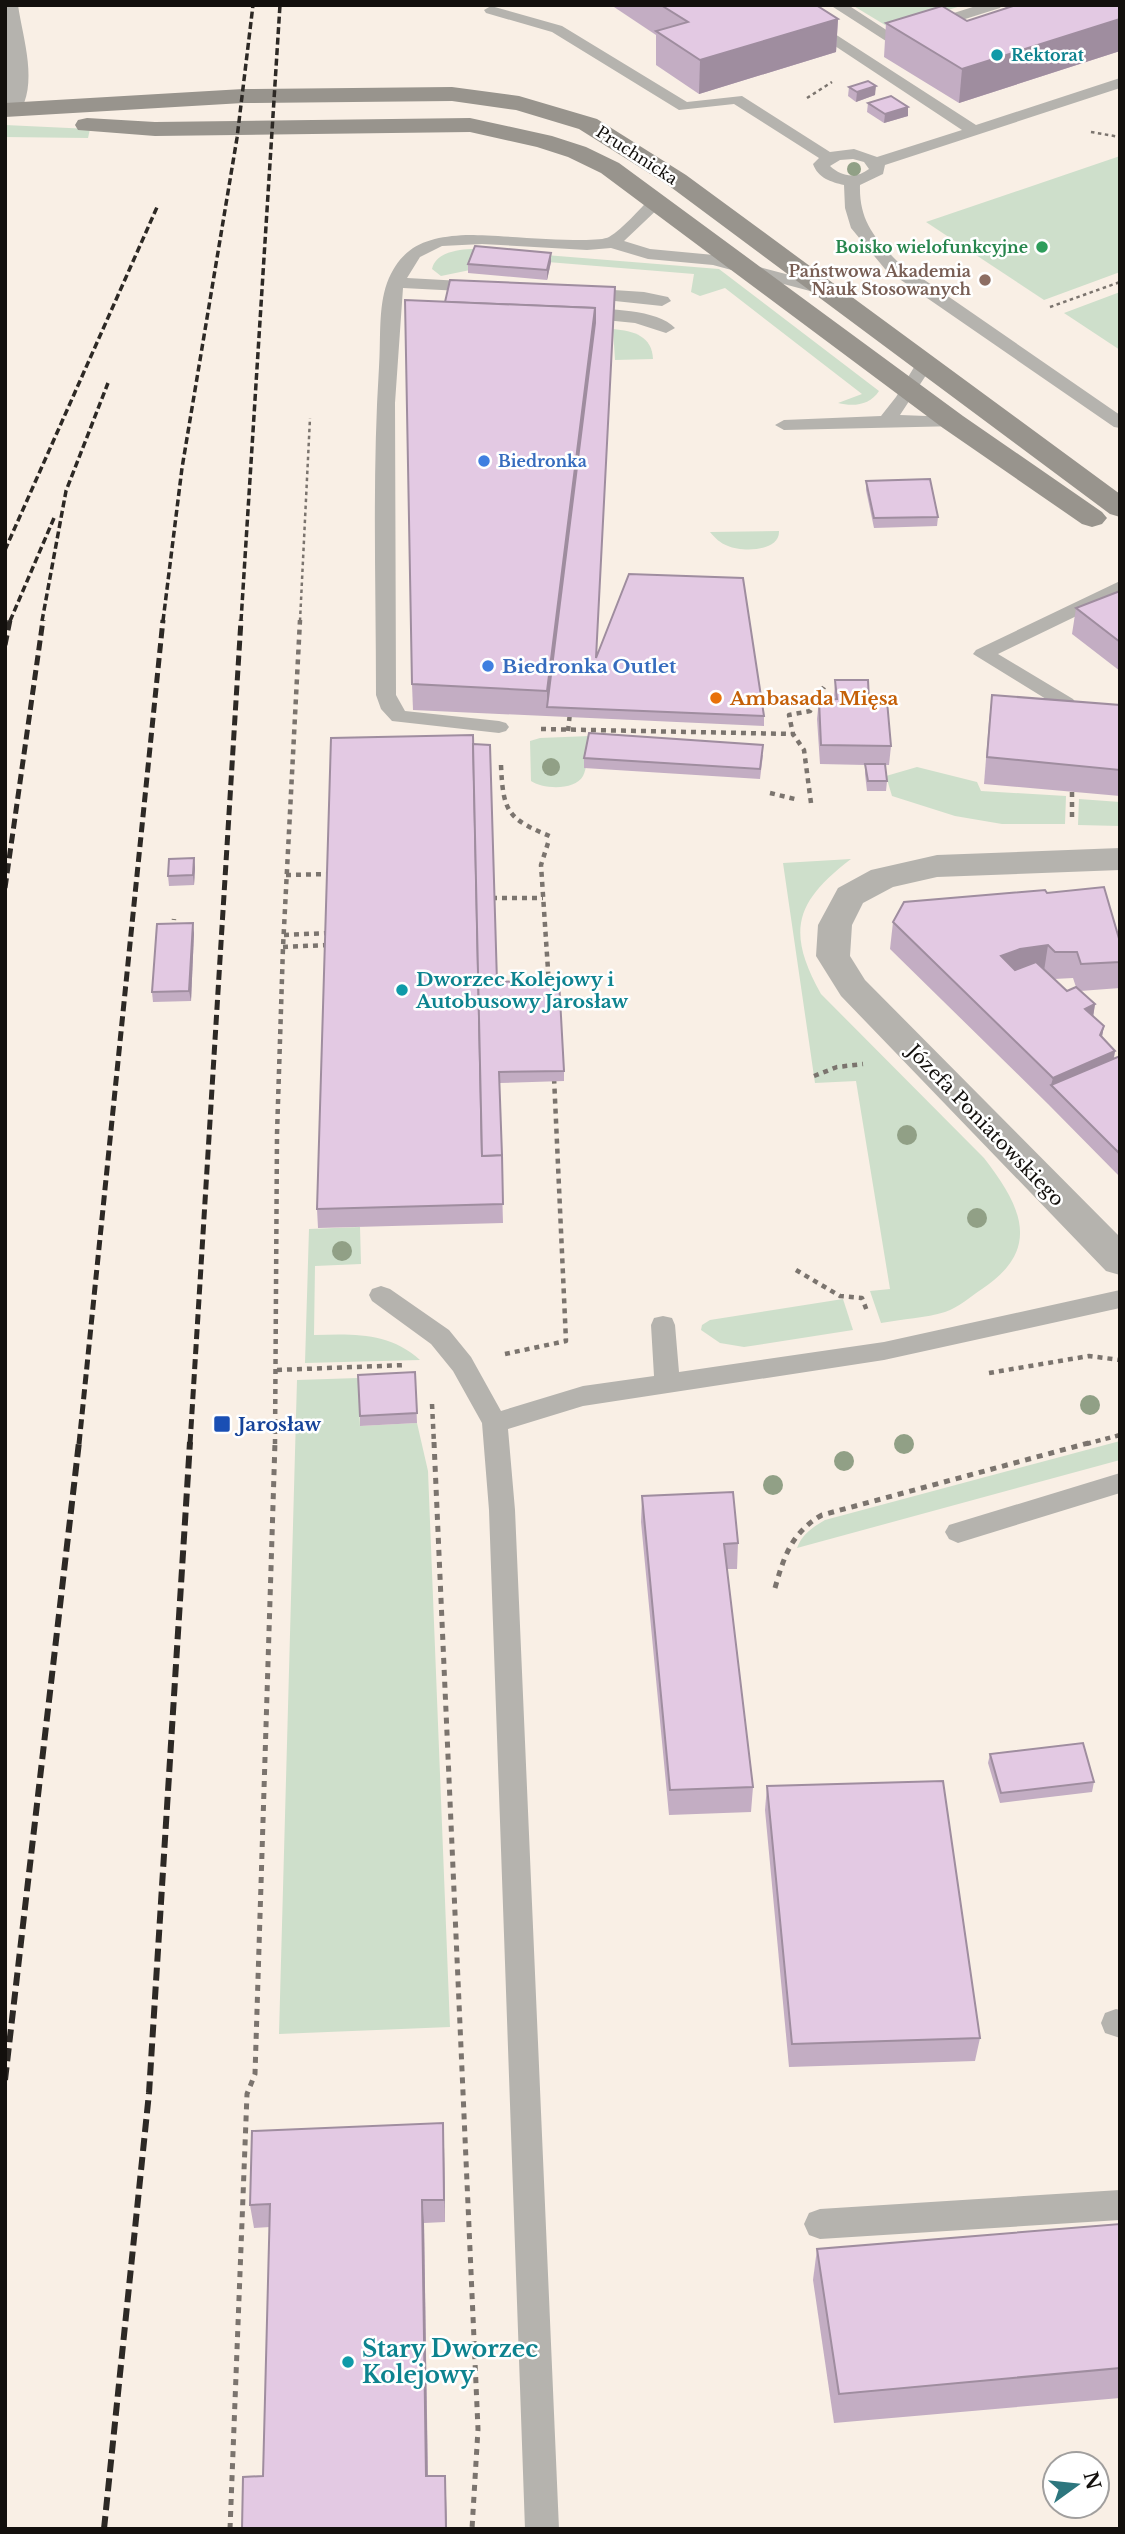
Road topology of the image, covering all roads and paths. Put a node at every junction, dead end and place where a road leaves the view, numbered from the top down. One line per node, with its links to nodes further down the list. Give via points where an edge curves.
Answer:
1 (6, 5): 9 (street, via 18,82)
2 (780, 5): 7 (lane)
3 (837, 5): 6 (lane)
4 (994, 5): 6 (lane)
5 (491, 10): 11 (lane, via 557,29 684,107 737,99)
6 (889, 37): 7 (lane)
7 (853, 53): 10 (lane)
8 (1120, 83): 10 (lane)
9 (7, 110): 14 (main road, Pruchnicka, via 84,125 155,129 470,125 577,152 610,168); 20 (main road, Pruchnicka, via 243,96 452,94 519,103 587,124 629,147)
10 (973, 130): 12 (lane)
11 (828, 157): 12 (lane, via 854,154); 13 (lane, via 821,164 824,172)
12 (875, 163): 13 (lane, via 874,174)
13 (852, 181): 31 (lane, via 851,206 861,234 891,265)
14 (657, 201): 15 (lane); 16 (main road, Pruchnicka)
15 (612, 243): 16 (lane, via 648,254); 17 (lane, via 440,241 414,254)
16 (747, 268): 20 (lane); 27 (main road, Pruchnicka)
17 (396, 282): 19 (lane); 40 (lane, via 398,302 386,403 386,695 399,717)
18 (1120, 282): 23 (path)
19 (494, 288)
20 (825, 290): 26 (main road, Pruchnicka)
21 (562, 292): 22 (lane)
22 (663, 301)
23 (1050, 307)
24 (565, 312): 25 (lane, via 632,316)
25 (666, 328)
26 (925, 363): 27 (lane); 33 (main road, Pruchnicka)
27 (910, 390): 29 (lane); 30 (main road, Pruchnicka)
28 (310, 418): 53 (path)
29 (885, 422): 30 (lane); 32 (lane)
30 (953, 422): 34 (main road, Pruchnicka, via 1094,519)
31 (1120, 423)
32 (783, 425)
33 (1120, 508)
34 (1120, 530)
35 (1120, 587): 37 (lane, via 983,654)
36 (824, 687): 43 (path, via 810,711 789,715)
37 (1066, 703)
38 (570, 704): 41 (path)
39 (755, 720): 42 (path)
40 (499, 727): 41 (path); 49 (path, via 503,806 513,819)
41 (568, 731): 42 (path)
42 (757, 733): 43 (path)
43 (793, 734): 47 (path, via 804,750)
44 (1072, 792): 48 (path)
45 (770, 793): 46 (path)
46 (799, 800)
47 (811, 803)
48 (1071, 831)
49 (552, 837)
50 (548, 843): 55 (path, via 541,865)
51 (1120, 859): 66 (street, Józefa Poniatowskiego, via 937,866 883,878 850,896 835,925 833,956 853,988)
52 (329, 874): 53 (path)
53 (286, 875): 59 (path)
54 (490, 898): 55 (path)
55 (543, 898): 62 (path)
56 (174, 919): 57 (path)
57 (173, 933)
58 (328, 933): 59 (path)
59 (284, 935): 61 (path)
60 (327, 945): 61 (path)
61 (283, 947): 73 (path, via 277,1134)
62 (550, 989)
63 (874, 1063): 65 (path, via 837,1067)
64 (554, 1064): 72 (path, via 566,1341)
65 (814, 1076)
66 (1120, 1261)
67 (796, 1270): 69 (path, via 840,1296)
68 (381, 1295): 72 (lane, via 440,1337)
69 (862, 1298)
70 (1120, 1299): 74 (lane, via 884,1351)
71 (663, 1325): 74 (lane)
72 (462, 1364): 73 (path); 76 (lane)
73 (278, 1370): 83 (path, via 254,2074 247,2094)
74 (667, 1383): 76 (lane, via 583,1395)
75 (431, 1401): 84 (path, via 478,2428)
76 (495, 1423): 85 (lane)
77 (1120, 1435): 80 (path, via 822,1515 806,1523 789,1543)
78 (1120, 1483): 79 (lane)
79 (958, 1532)
80 (775, 1588)
81 (1120, 2205): 82 (lane)
82 (820, 2224)
83 (229, 2529)
84 (472, 2529)
85 (542, 2529)

